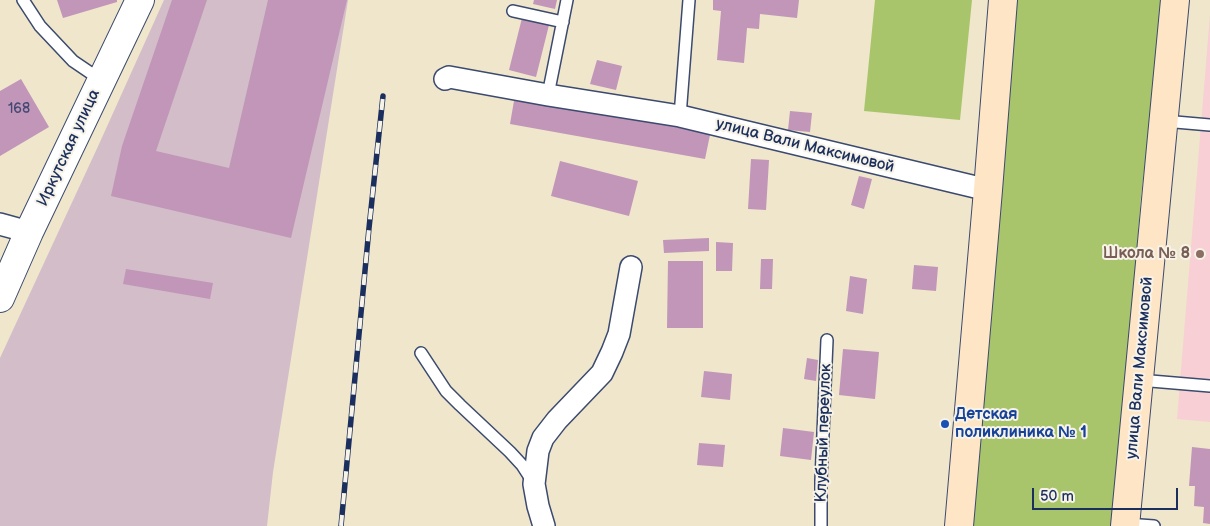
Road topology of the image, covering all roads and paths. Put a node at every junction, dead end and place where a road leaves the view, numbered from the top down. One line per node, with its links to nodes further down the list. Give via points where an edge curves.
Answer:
1 (23, 0): 10 (lane, via 40,26 73,61)
2 (140, 0): 10 (street, Иркутская улица)
3 (567, 0): 8 (lane)
4 (689, 0): 12 (lane)
5 (1003, 0): 15 (main road)
6 (1175, 0): 13 (main road, улица Вали Максимовой)
7 (513, 11): 8 (lane)
8 (562, 22): 11 (lane)
9 (445, 79): 11 (street, улица Вали Максимовой)
10 (101, 80): 17 (street, Иркутская улица)
11 (548, 95): 12 (street, улица Вали Максимовой)
12 (680, 116): 15 (street, улица Вали Максимовой)
13 (1164, 120): 14 (lane); 22 (main road, улица Вали Максимовой)
14 (1210, 125)
15 (988, 190): 28 (main road)
16 (0, 224): 17 (street)
17 (29, 232): 19 (street, Иркутская улица)
18 (631, 267): 24 (street, via 612,352 602,372 543,438)
19 (0, 298)
20 (828, 340): 27 (lane, Клубный переулок)
21 (421, 354): 24 (lane, via 446,391 510,452)
22 (1139, 380): 23 (lane); 25 (main road, улица Вали Максимовой)
23 (1210, 386)
24 (534, 484): 26 (street)
25 (1126, 525): 29 (lane)
26 (544, 526)
27 (821, 526)
28 (959, 526)
29 (1154, 526)

